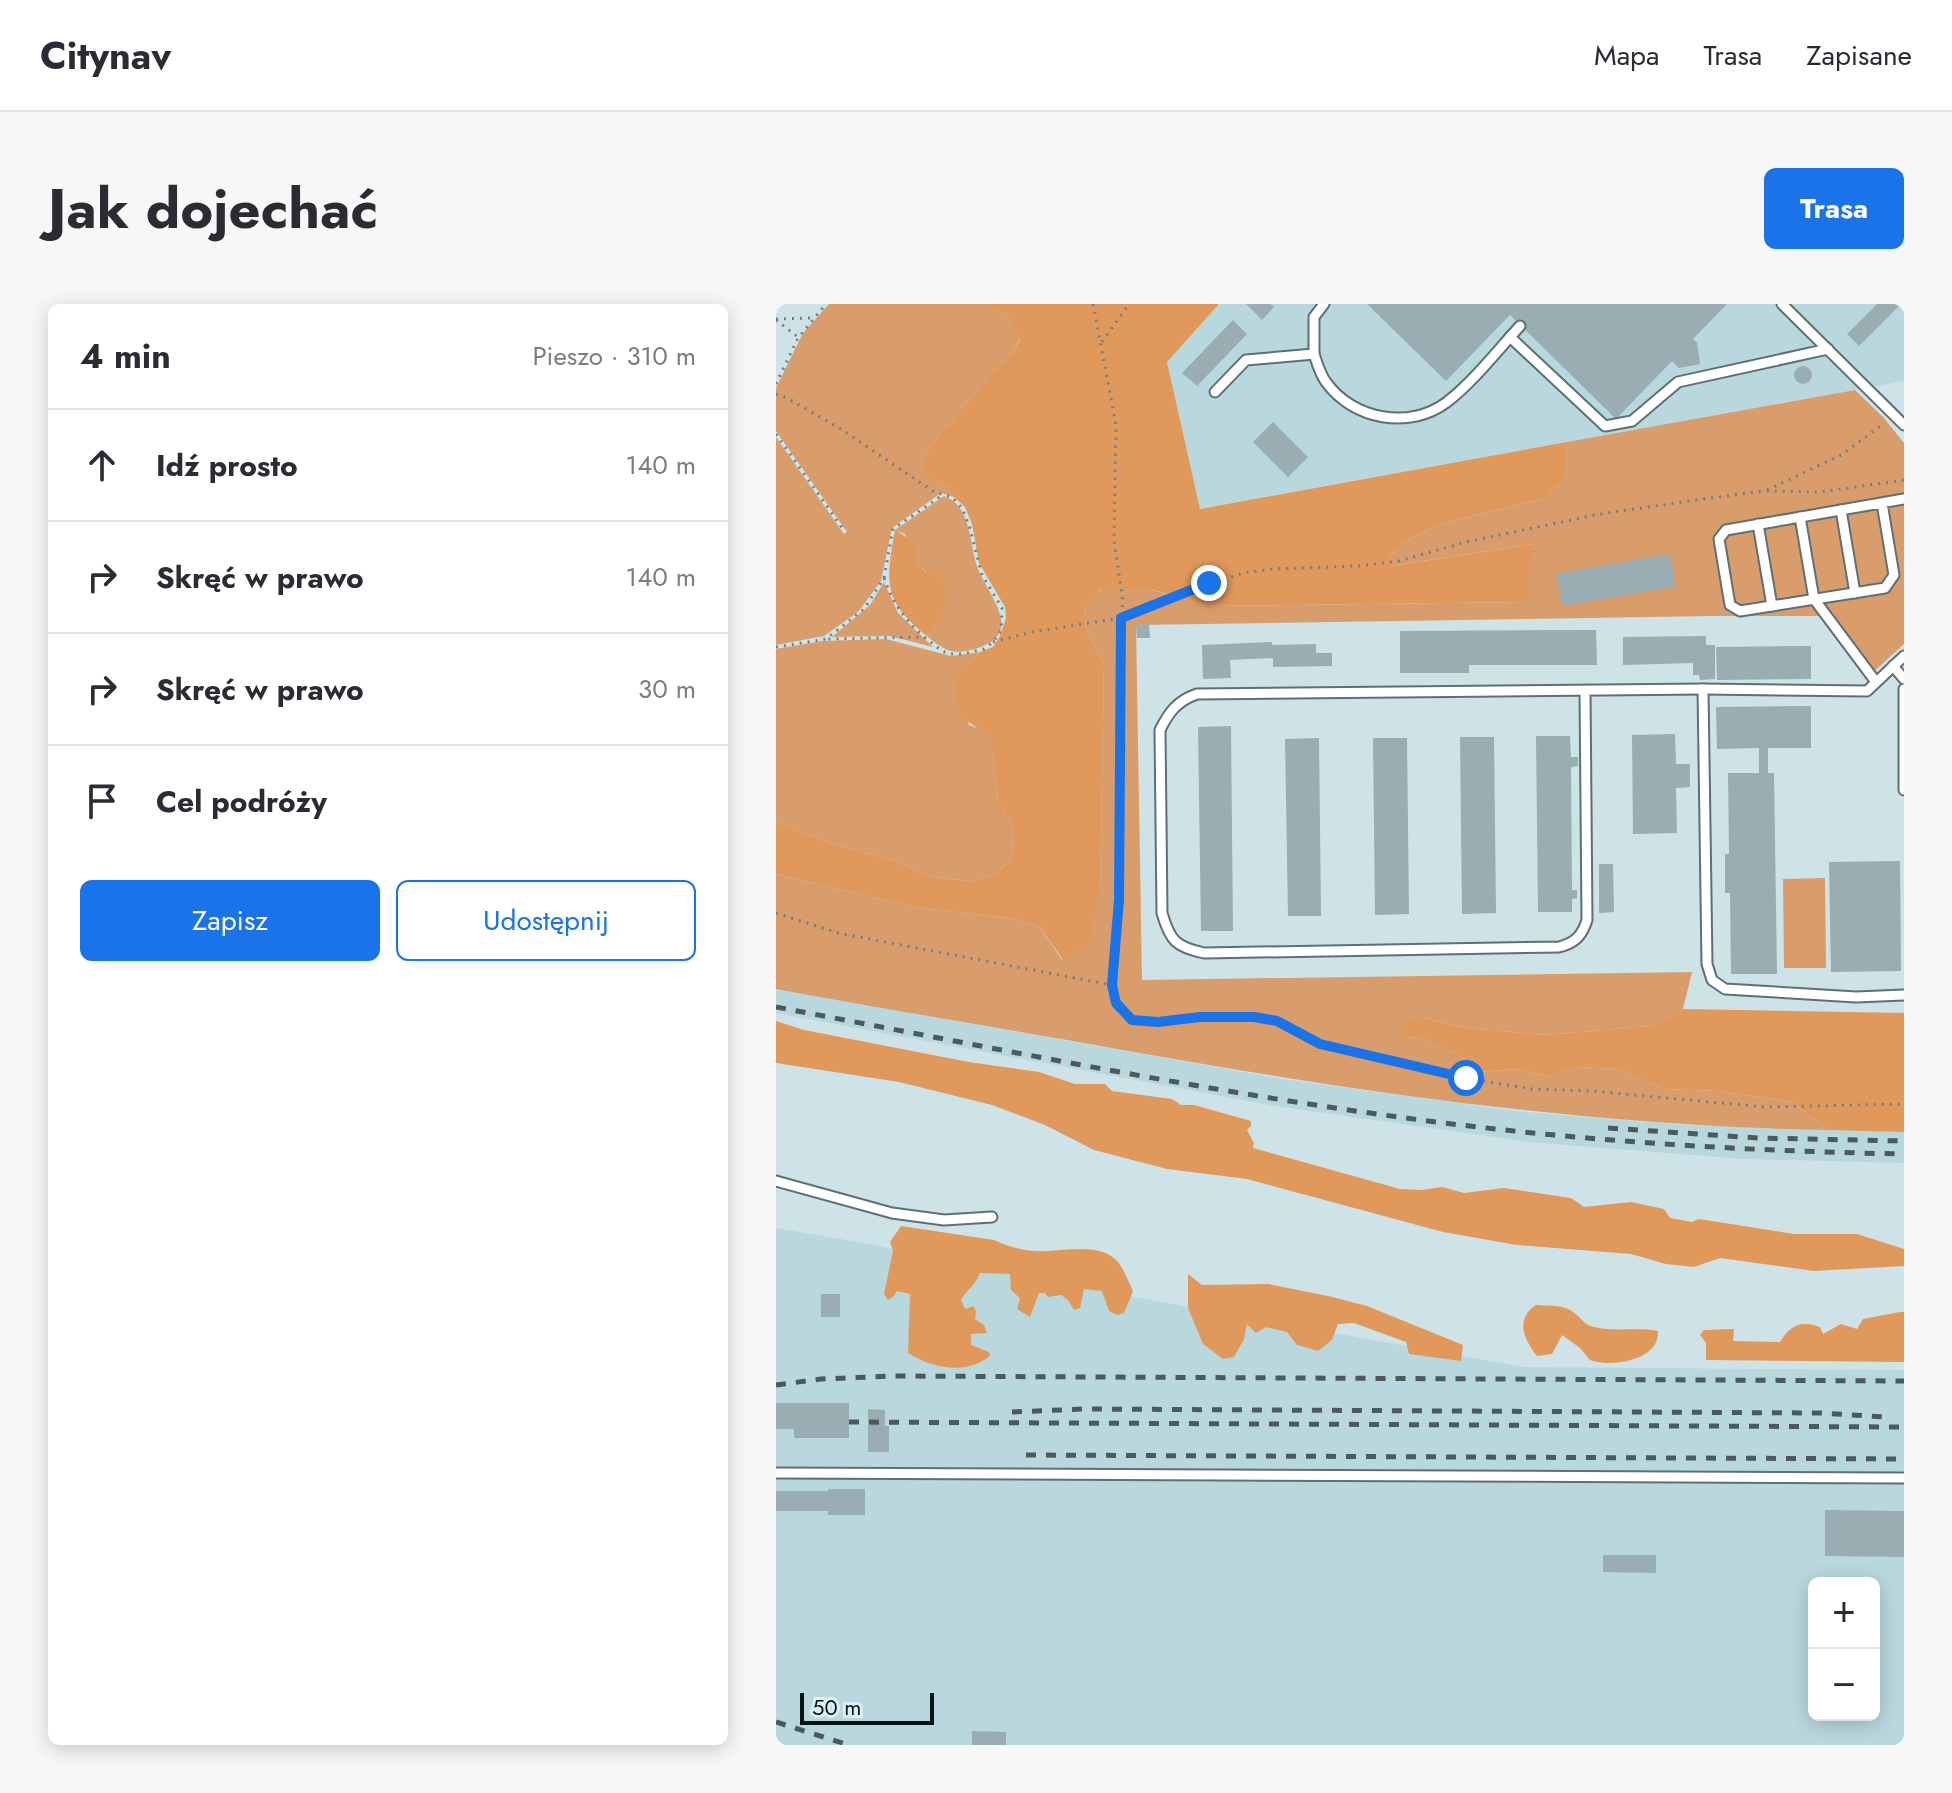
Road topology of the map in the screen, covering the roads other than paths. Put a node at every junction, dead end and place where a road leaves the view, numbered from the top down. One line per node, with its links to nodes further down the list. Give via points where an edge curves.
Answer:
1 (1324, 304): 6 (lane, via 1314,317)
2 (1782, 304): 5 (lane)
3 (1520, 326): 4 (lane)
4 (1510, 337): 5 (lane, via 1605,426 1632,421 1678,382); 6 (lane, via 1445,403 1416,417 1376,417 1348,405 1325,381)
5 (1828, 349): 8 (lane)
6 (1314, 354): 7 (lane, via 1246,360)
7 (1215, 392)
8 (1904, 425)
9 (1904, 499): 10 (lane)
10 (1882, 503): 11 (lane); 14 (lane, via 1894,575 1885,588)
11 (1841, 510): 12 (lane); 14 (lane)
12 (1800, 517): 13 (lane); 15 (lane)
13 (1758, 524): 16 (lane); 16 (lane, via 1726,530 1719,539 1730,605 1740,611)
14 (1855, 593): 15 (lane)
15 (1814, 599): 16 (lane); 20 (lane)
16 (1772, 606)
17 (1904, 656): 18 (lane)
18 (1893, 666): 19 (lane); 20 (lane)
19 (1904, 679)
20 (1876, 682): 21 (lane, via 1867,691)
21 (1703, 689): 23 (lane); 25 (lane, via 1707,964 1712,980 1725,989)
22 (1904, 689): 24 (lane)
23 (1585, 691): 23 (lane, via 1587,920 1583,934 1570,944 1204,953 1182,949 1168,932 1162,913 1160,730 1182,700 1197,694)
24 (1904, 790)
25 (1904, 995)
26 (776, 1181): 27 (lane, via 892,1213 944,1220)
27 (992, 1217)
28 (776, 1473): 29 (lane)
29 (1904, 1478)

